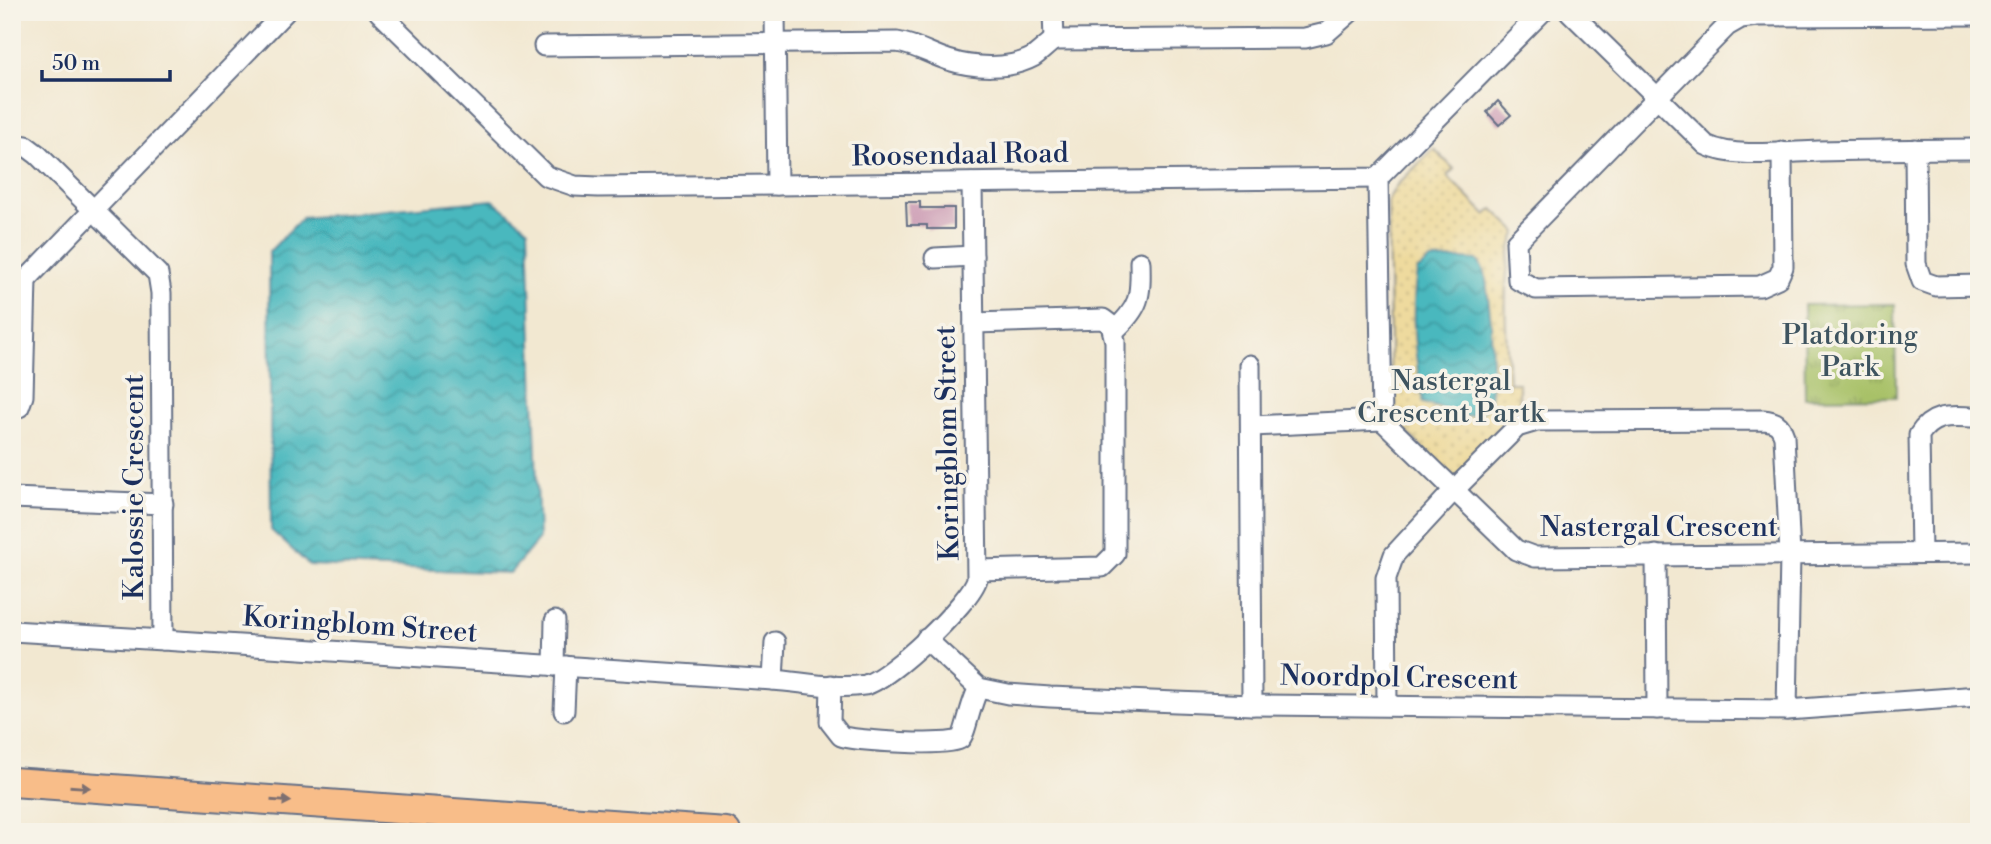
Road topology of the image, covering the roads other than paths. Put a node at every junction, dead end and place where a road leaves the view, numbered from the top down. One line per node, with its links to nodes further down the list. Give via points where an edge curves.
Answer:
1 (285, 12): 20 (street)
2 (379, 12): 19 (street, Roosendaal Road, via 546,176 558,182 598,187)
3 (775, 12): 10 (street)
4 (1053, 12): 9 (street)
5 (1350, 12): 9 (street, via 1326,33 1305,37)
6 (1542, 12): 17 (street)
7 (1570, 12): 12 (street)
8 (1979, 15): 12 (street, via 1741,18 1727,26)
9 (1054, 40): 10 (street, via 1022,62 998,66 947,60 897,42)
10 (775, 44): 11 (street); 19 (street)
11 (544, 46)
12 (1657, 96): 16 (street, via 1715,150); 16 (street, via 1516,242 1518,280 1536,289 1760,286 1778,278 1783,267)
13 (12, 144): 20 (street, Kalossie Crescent, via 33,151)
14 (1915, 149): 15 (street); 16 (street); 25 (street, via 1916,264 1922,281 1936,286)
15 (1979, 149)
16 (1782, 152)
17 (1378, 178): 18 (street, Roosendaal Road); 31 (street)
18 (972, 183): 19 (street, Roosendaal Road); 21 (street, Koringblom Street)
19 (777, 186)
20 (93, 210): 24 (street); 35 (street, Kalossie Crescent, via 152,267 161,284)
21 (973, 257): 22 (street); 26 (street, Koringblom Street)
22 (934, 258)
23 (1140, 262): 27 (street, via 1139,301)
24 (19, 280): 29 (street, via 23,396 19,407)
25 (1979, 285)
26 (974, 323): 27 (street, via 1102,319); 40 (street, Koringblom Street)
27 (1114, 331): 40 (street, via 1115,554 1102,566)
28 (1250, 365): 32 (street, Noordpol Crescent)
29 (12, 410)
30 (1979, 417): 36 (street, via 1940,417 1926,424 1919,435)
31 (1382, 420): 32 (street); 33 (street, Nastergal Crescent)
32 (1252, 426): 51 (street, Noordpol Crescent)
33 (1454, 490): 38 (street, Nastergal Crescent, via 1523,554); 39 (street, via 1517,427 1537,421 1773,421 1784,436); 52 (street, via 1401,545 1389,564 1385,597)
34 (12, 498): 35 (street)
35 (163, 504): 44 (street, Kalossie Crescent)
36 (1920, 553): 37 (street, Nastergal Crescent); 39 (street, Nastergal Crescent)
37 (1979, 553)
38 (1656, 555): 39 (street, Nastergal Crescent); 53 (street)
39 (1790, 555): 54 (street)
40 (978, 570): 43 (street, Koringblom Street, via 970,594)
41 (555, 621): 46 (street)
42 (12, 631): 44 (street, Kalossie Crescent)
43 (926, 639): 48 (street, Koringblom Street, via 874,681); 49 (street)
44 (163, 640): 46 (street, Koringblom Street)
45 (775, 642): 47 (street)
46 (560, 666): 47 (street, Koringblom Street); 55 (street)
47 (773, 680): 48 (street, Koringblom Street)
48 (831, 685): 49 (street, via 830,722 841,736 936,743 955,742 963,736)
49 (979, 688): 51 (street, via 1050,697)
50 (1979, 696): 54 (street, Noordpol Crescent)
51 (1252, 705): 52 (street, Noordpol Crescent)
52 (1387, 705): 53 (street, Noordpol Crescent)
53 (1657, 709): 54 (street, Noordpol Crescent)
54 (1787, 710)
55 (564, 711)
56 (12, 782): 57 (highway, one-way to 57)
57 (726, 832)

